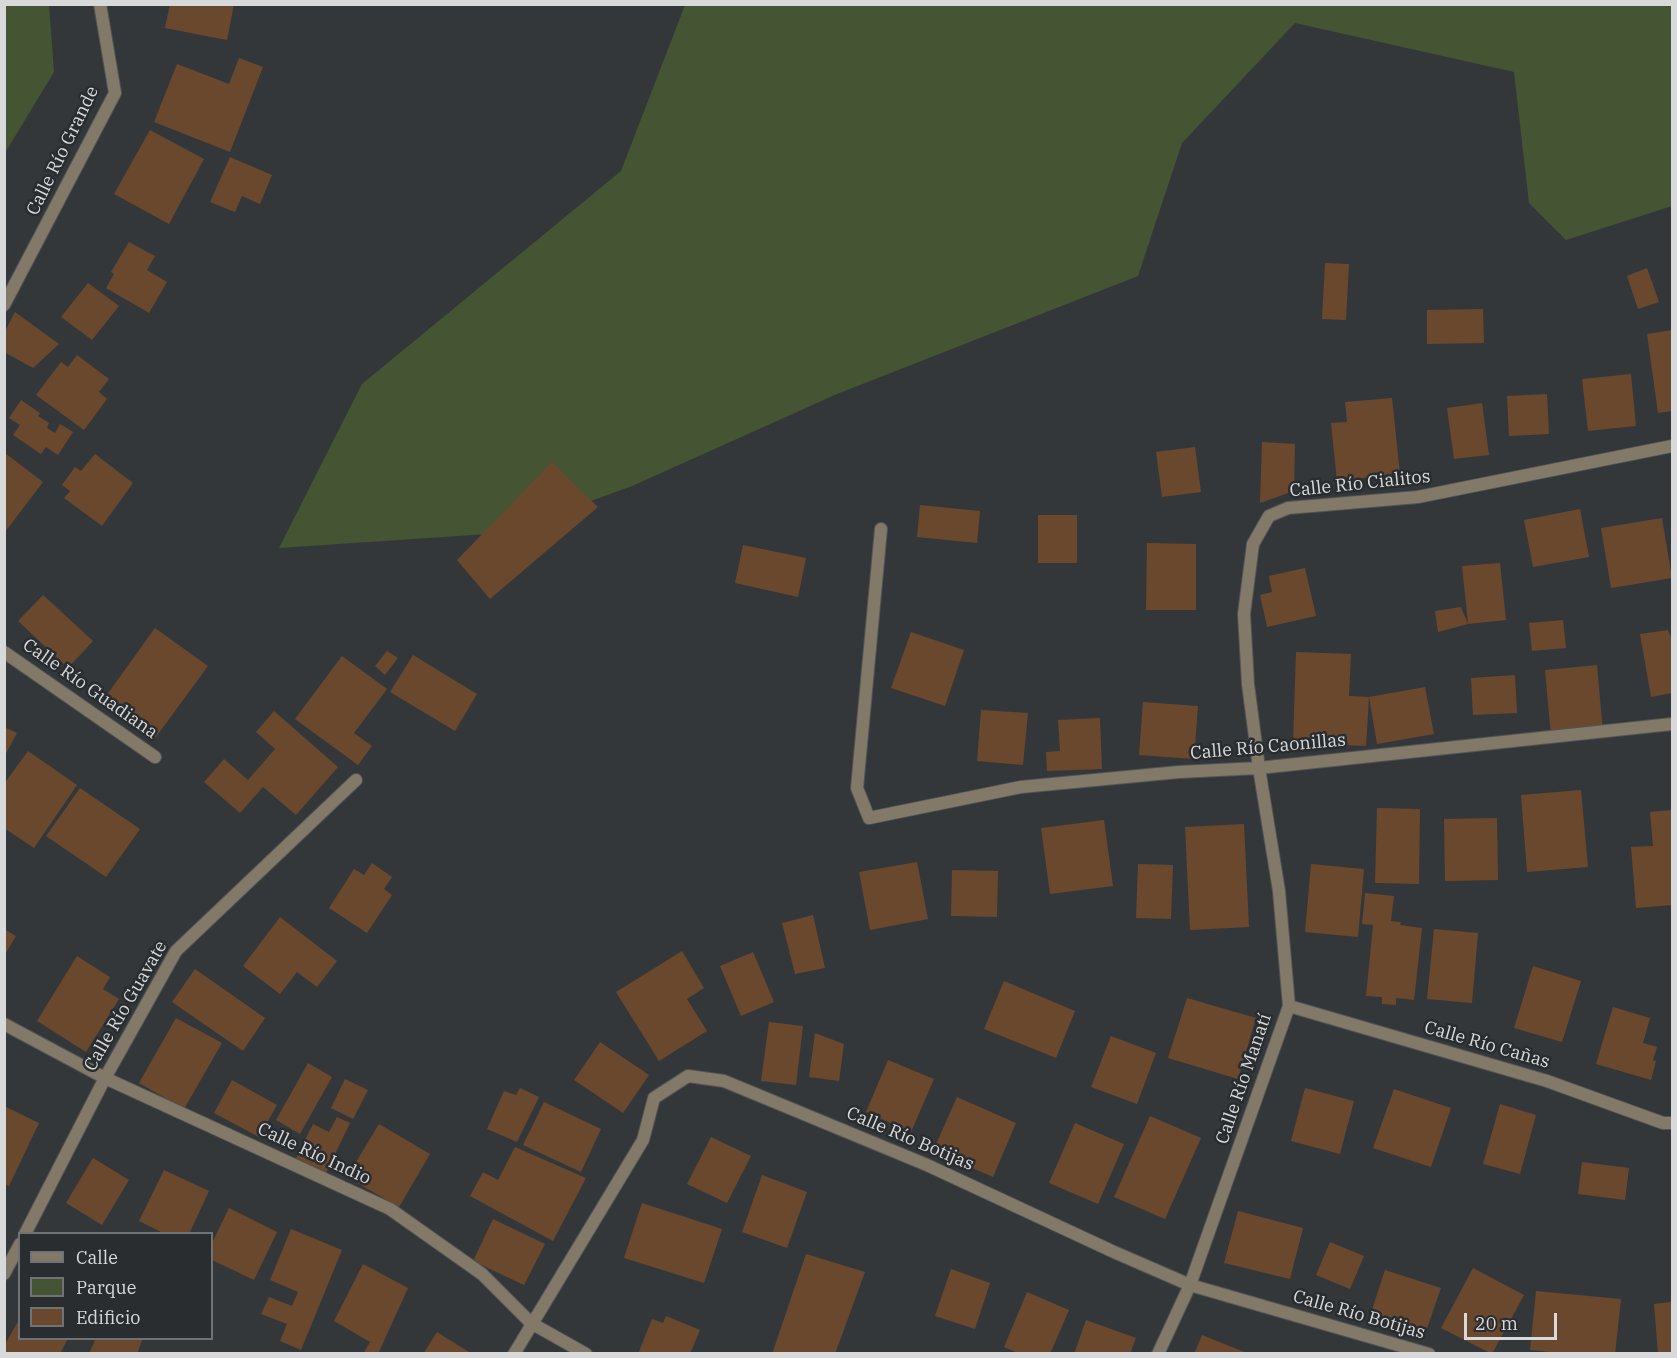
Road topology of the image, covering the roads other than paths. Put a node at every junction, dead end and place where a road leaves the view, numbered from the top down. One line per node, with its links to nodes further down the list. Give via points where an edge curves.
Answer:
1 (100, 4): 2 (street, Calle Río Grande, via 115,93)
2 (4, 305)
3 (1672, 446): 8 (street, Calle Río Cialitos, via 1418,497 1288,508 1269,516 1253,544 1244,614)
4 (881, 529): 8 (street, Calle Río Caonillas, via 857,788 869,818 1021,787)
5 (4, 652): 7 (street, Calle Río Guadiana)
6 (1672, 724): 8 (street, Calle Río Caonillas)
7 (155, 756)
8 (1259, 768): 10 (street, Calle Río Manatí, via 1279,891)
9 (356, 780): 12 (street, Calle Río Guavate, via 176,951)
10 (1289, 1006): 13 (street, Calle Río Cañas, via 1547,1081); 17 (street, Calle Río Manatí)
11 (4, 1024): 12 (street, Calle Río Indio)
12 (105, 1078): 14 (street, Calle Río Guavate); 18 (street, Calle Río Indio, via 390,1209 482,1274)
13 (1672, 1123)
14 (26, 1232)
15 (18, 1248): 16 (street)
16 (4, 1274)
17 (1191, 1285): 18 (street, Calle Río Botijas, via 927,1165 724,1081 688,1076 654,1098 643,1140); 21 (street, Calle Río Manatí); 22 (street, Calle Río Botijas)
18 (531, 1323): 19 (street, Calle Río Botijas); 20 (street, Calle Río Indio)
19 (514, 1353)
20 (586, 1353)
21 (1158, 1353)
22 (1429, 1353)

